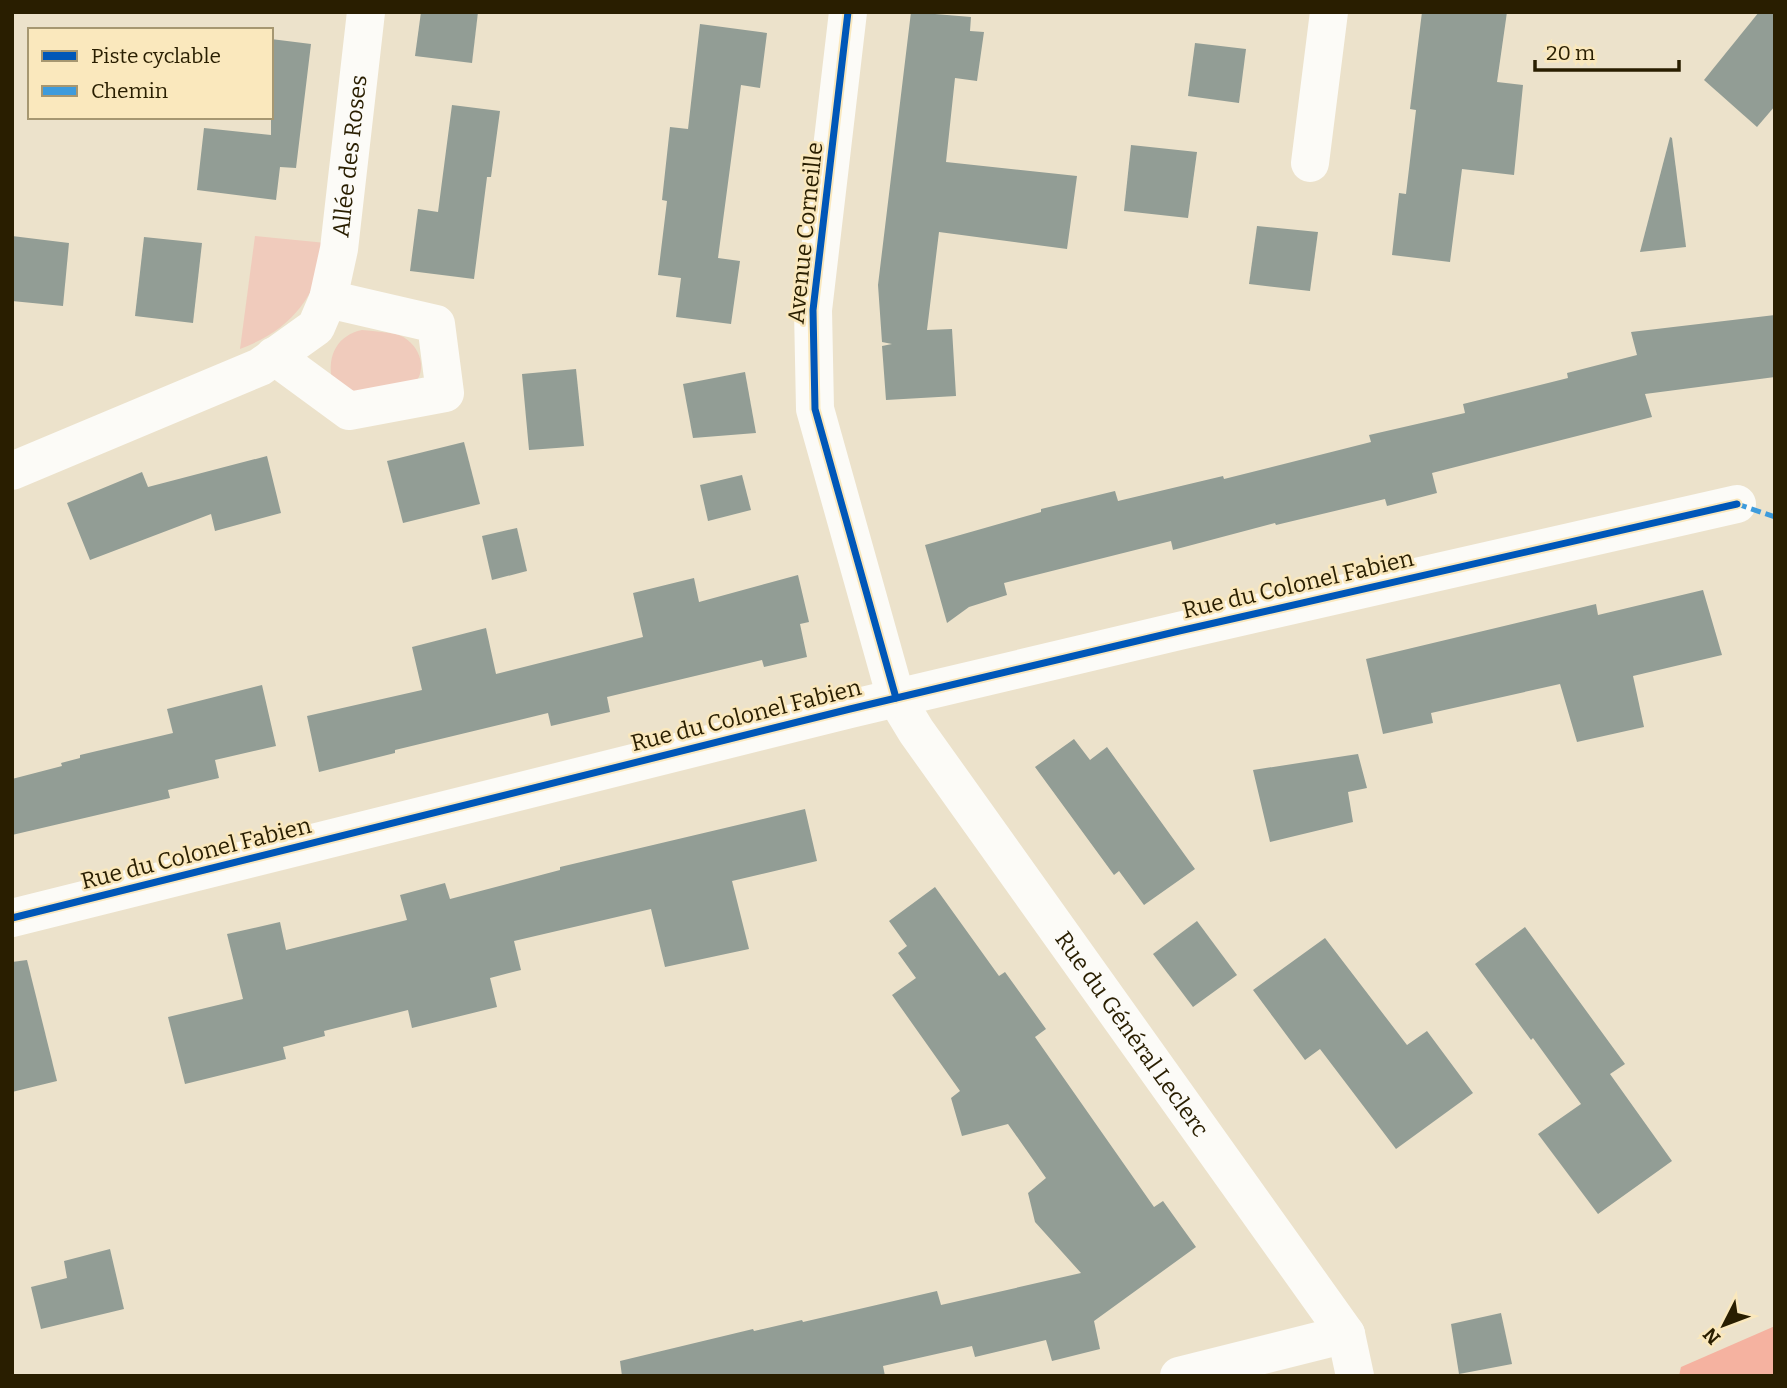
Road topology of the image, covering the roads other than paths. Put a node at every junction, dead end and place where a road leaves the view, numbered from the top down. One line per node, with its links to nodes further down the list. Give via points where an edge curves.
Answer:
1 (366, 12): 5 (street, Allée des Roses, via 339,249)
2 (848, 12): 9 (street, Avenue Corneille, via 813,310 815,409)
3 (1329, 12): 4 (street)
4 (1310, 163)
5 (328, 299): 6 (street, Allée des Roses, via 316,327); 6 (street, via 436,324 445,393 349,411)
6 (274, 356): 7 (street, Allée des Roses, via 260,367)
7 (12, 471)
8 (1737, 504): 9 (street, Rue du Colonel Fabien)
9 (896, 698): 10 (street, Rue du Colonel Fabien); 11 (street, Rue du Général Leclerc)
10 (12, 918)
11 (1346, 1334): 12 (street); 13 (street, Rue du Général Leclerc)
12 (1179, 1376)
13 (1355, 1376)

